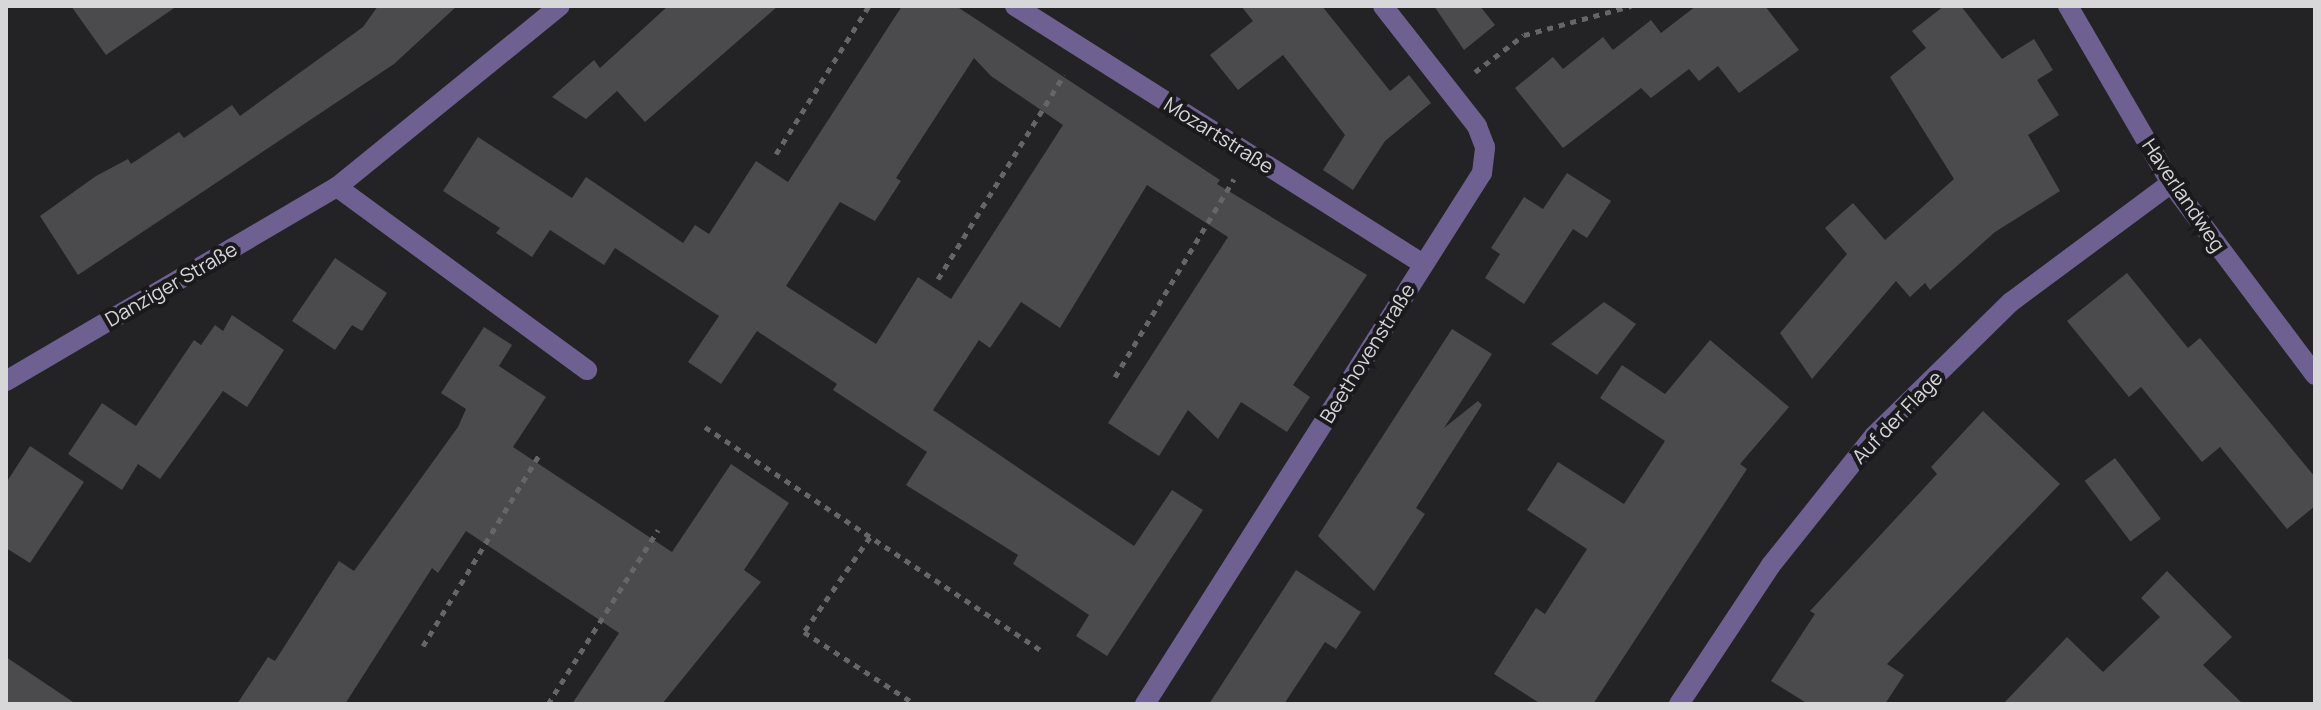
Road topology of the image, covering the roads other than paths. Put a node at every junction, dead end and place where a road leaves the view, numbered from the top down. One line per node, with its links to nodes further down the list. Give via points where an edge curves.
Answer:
1 (560, 6): 6 (street, Danziger Straße)
2 (1015, 6): 7 (street, Mozartstraße)
3 (1383, 6): 7 (street, Beethovenstraße, via 1477,126 1485,147 1482,173)
4 (2068, 6): 5 (street, Haverlandweg)
5 (2171, 183): 9 (street, Haverlandweg); 12 (street, Auf der Flage, via 2011,302 1874,436 1771,565)
6 (337, 187): 8 (street); 10 (street, Danziger Straße)
7 (1423, 264): 11 (street, Beethovenstraße)
8 (587, 370)
9 (2315, 375)
10 (6, 381)
11 (1145, 704)
12 (1679, 704)

